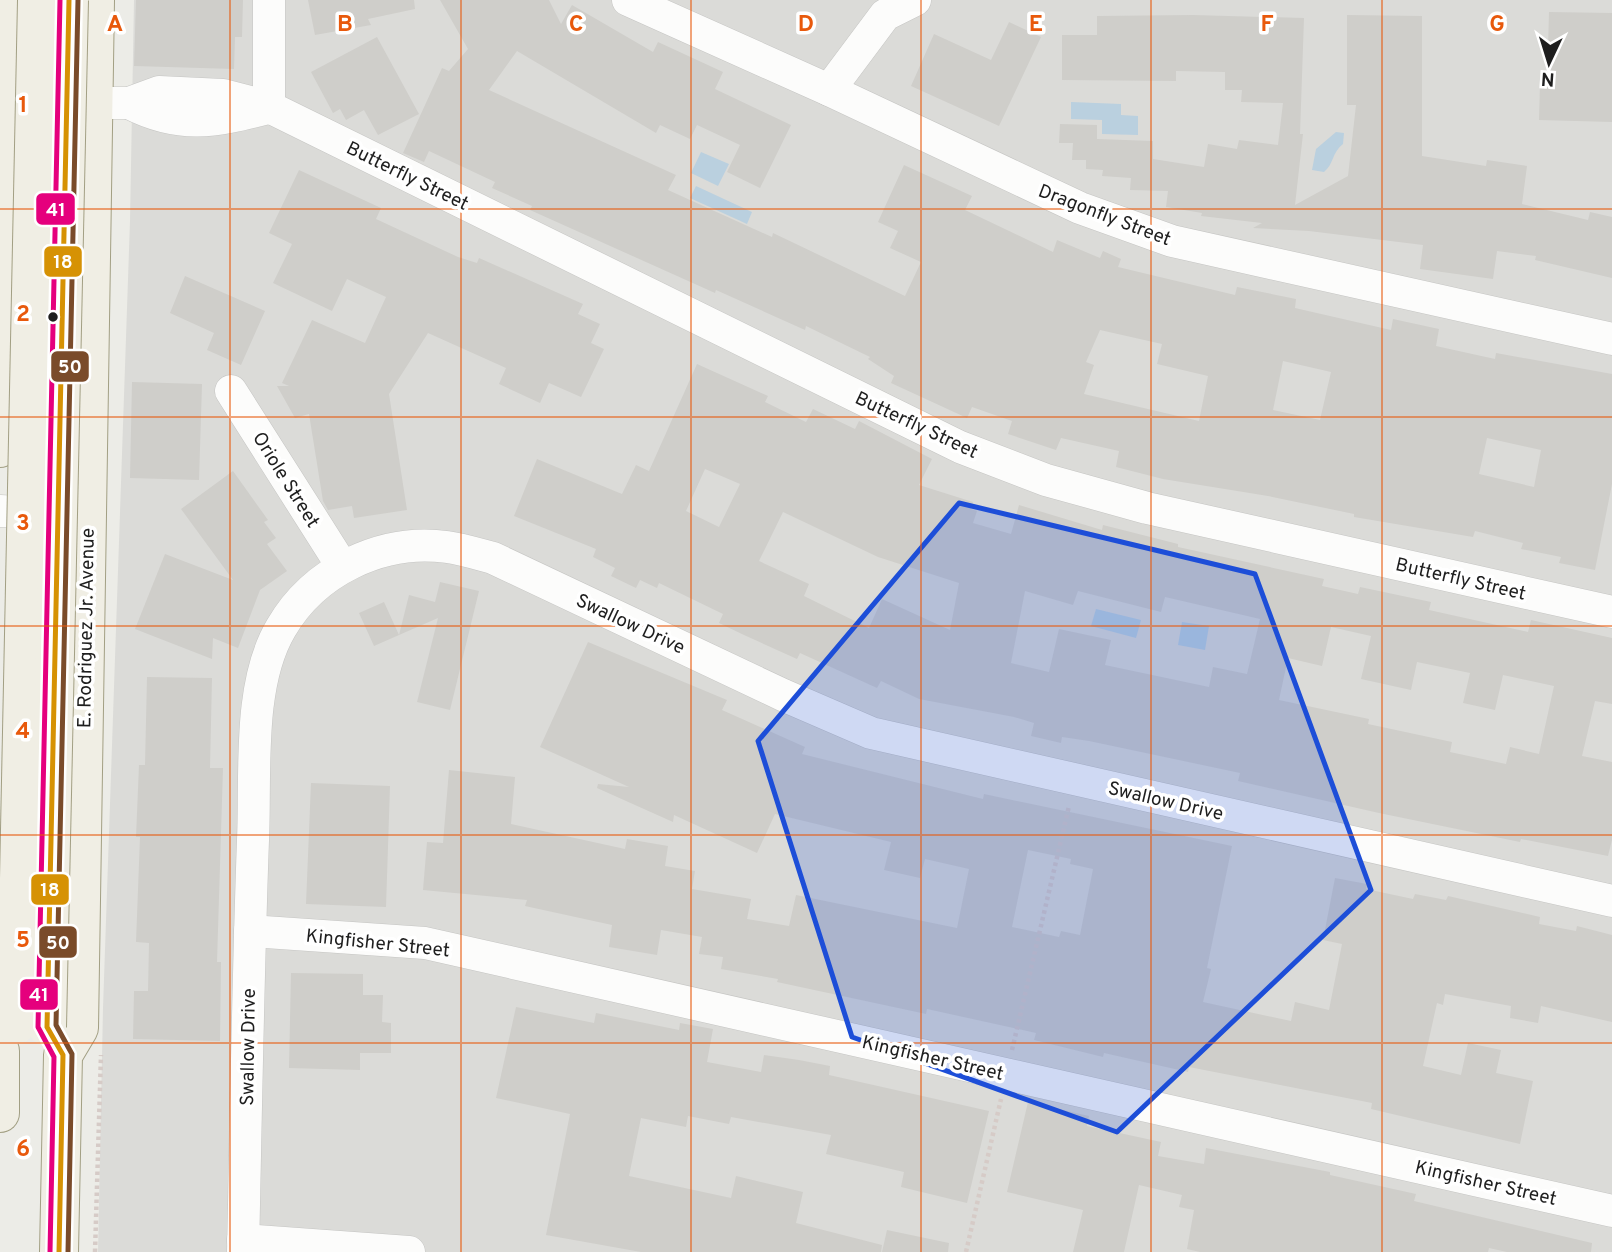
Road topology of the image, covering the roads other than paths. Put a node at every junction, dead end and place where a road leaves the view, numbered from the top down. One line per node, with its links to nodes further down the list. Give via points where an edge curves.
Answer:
1 (14, 0): 9 (main road)
2 (37, 0): 23 (main road, bridge)
3 (69, 0): 23 (main road, bridge)
4 (95, 0): 10 (main road, E. Rodriguez Jr. Avenue)
5 (269, 0): 11 (street)
6 (628, 0): 8 (street, Dragonfly Street)
7 (915, 0): 8 (street, via 885,15)
8 (829, 90): 14 (street, Dragonfly Street, via 1080,208 1172,241)
9 (8, 95): 10 (main road); 12 (main road)
10 (111, 103): 11 (street, via 157,118 219,121); 17 (main road, E. Rodriguez Jr. Avenue)
11 (269, 107): 20 (street, Butterfly Street, via 960,447 1046,480 1147,508)
12 (3, 247): 13 (main road)
13 (5, 328): 16 (main road); 17 (street, via 47,332 65,345 74,367 72,434)
14 (1612, 340)
15 (232, 391): 19 (street, Oriole Street)
16 (0, 448)
17 (87, 500): 18 (street); 23 (main road, E. Rodriguez Jr. Avenue, via 79,1028)
18 (0, 511)
19 (342, 566): 21 (street, Swallow Drive, via 410,546 447,547 493,558 871,733); 22 (street, Swallow Drive, via 306,596 281,626 266,660 258,703)
20 (1612, 612)
21 (1612, 901)
22 (250, 931): 25 (street, Kingfisher Street, via 425,943); 26 (street, Swallow Drive)
23 (21, 1044): 24 (main road, E. Rodriguez Jr. Avenue); 27 (main road, E. Rodriguez Jr. Avenue)
24 (0, 1113)
25 (1612, 1211)
26 (243, 1246): 28 (street)
27 (59, 1252)
28 (409, 1252)

